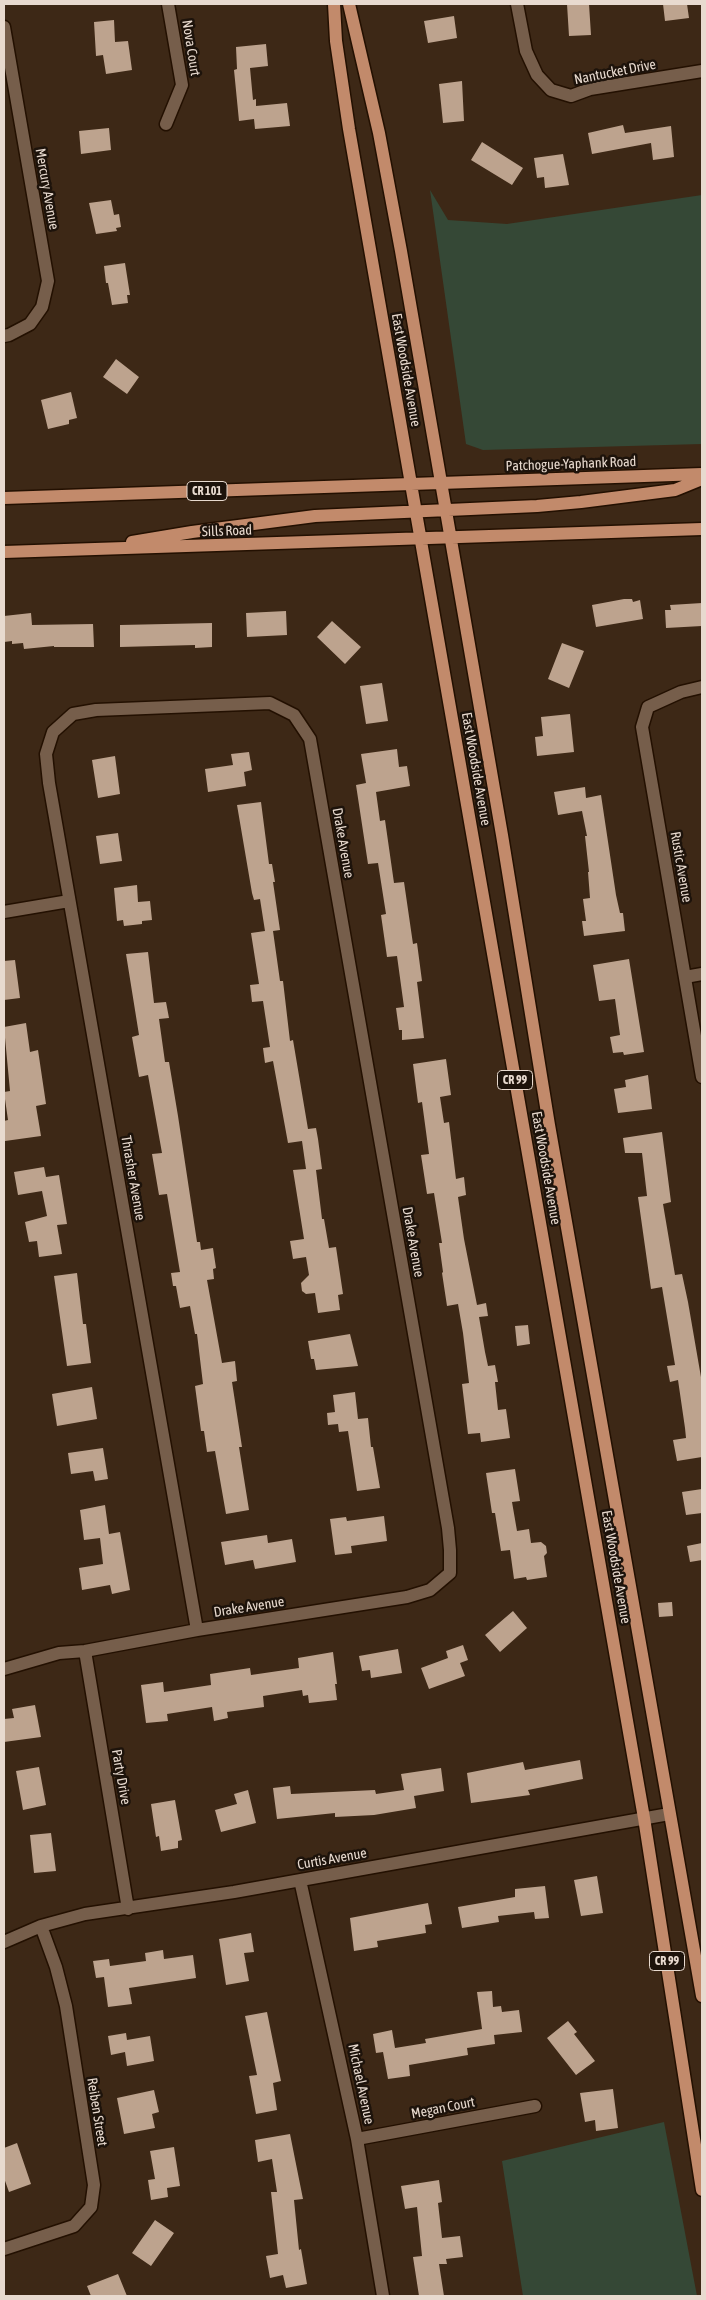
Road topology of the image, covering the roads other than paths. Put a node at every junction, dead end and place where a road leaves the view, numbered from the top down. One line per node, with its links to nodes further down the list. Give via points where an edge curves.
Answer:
1 (168, 4): 7 (street, Nova Court, via 182,86)
2 (334, 4): 12 (main road, East Woodside Avenue / CR 99, via 349,129)
3 (349, 4): 11 (main road, East Woodside Avenue / CR 99, via 392,200)
4 (517, 4): 6 (street, Nantucket Drive, via 526,50 537,75 551,90 571,96)
5 (4, 27): 8 (street, Mercury Avenue, via 48,281 42,307 30,324)
6 (702, 71)
7 (166, 124)
8 (4, 336)
9 (702, 474): 11 (main road, Patchogue-Yaphank Road / CR 101)
10 (702, 479): 14 (main road, via 674,490 624,497 537,506)
11 (441, 482): 12 (main road, CR 101); 14 (main road, East Woodside Avenue / CR 99)
12 (410, 484): 13 (main road, CR 101); 15 (main road, East Woodside Avenue / CR 99)
13 (4, 498)
14 (446, 510): 15 (main road); 17 (main road, East Woodside Avenue / CR 99)
15 (415, 512): 18 (main road, East Woodside Avenue / CR 99); 19 (main road, via 274,520)
16 (702, 530): 17 (main road)
17 (451, 538): 18 (main road, Sills Road); 31 (main road, East Woodside Avenue / CR 99)
18 (420, 539): 19 (main road, Sills Road); 32 (main road, East Woodside Avenue / CR 99)
19 (96, 549): 20 (main road, Sills Road)
20 (4, 552)
21 (702, 688): 26 (street, Rustic Avenue, via 681,692 648,707 642,727)
22 (53, 732): 23 (street, Thrasher Avenue, via 46,754); 28 (street, Drake Avenue, via 73,714 96,710 270,703 294,715 310,739 448,1528 450,1573 430,1590 407,1597)
23 (69, 902): 24 (street); 28 (street, Thrasher Avenue)
24 (4, 912)
25 (702, 974): 26 (street)
26 (685, 977): 27 (street, Rustic Avenue)
27 (702, 1077)
28 (197, 1630): 29 (street, Drake Avenue)
29 (84, 1651): 30 (street, Drake Avenue, via 59,1653); 34 (street, Party Drive)
30 (4, 1669)
31 (669, 1814): 32 (street, Curtis Avenue); 37 (main road, East Woodside Avenue / CR 99)
32 (644, 1818): 33 (street, Curtis Avenue); 40 (main road, East Woodside Avenue / CR 99)
33 (300, 1880): 34 (street, Curtis Avenue); 39 (street, Michael Avenue)
34 (128, 1909): 35 (street, Curtis Avenue, via 85,1914)
35 (41, 1926): 36 (street, Curtis Avenue); 41 (street, Reiben Street, via 66,2006 94,2185 90,2207 74,2226)
36 (4, 1942)
37 (702, 1996)
38 (535, 2106): 39 (street, Megan Court)
39 (357, 2139): 42 (street, Michael Avenue)
40 (702, 2190)
41 (4, 2249)
42 (383, 2296)

